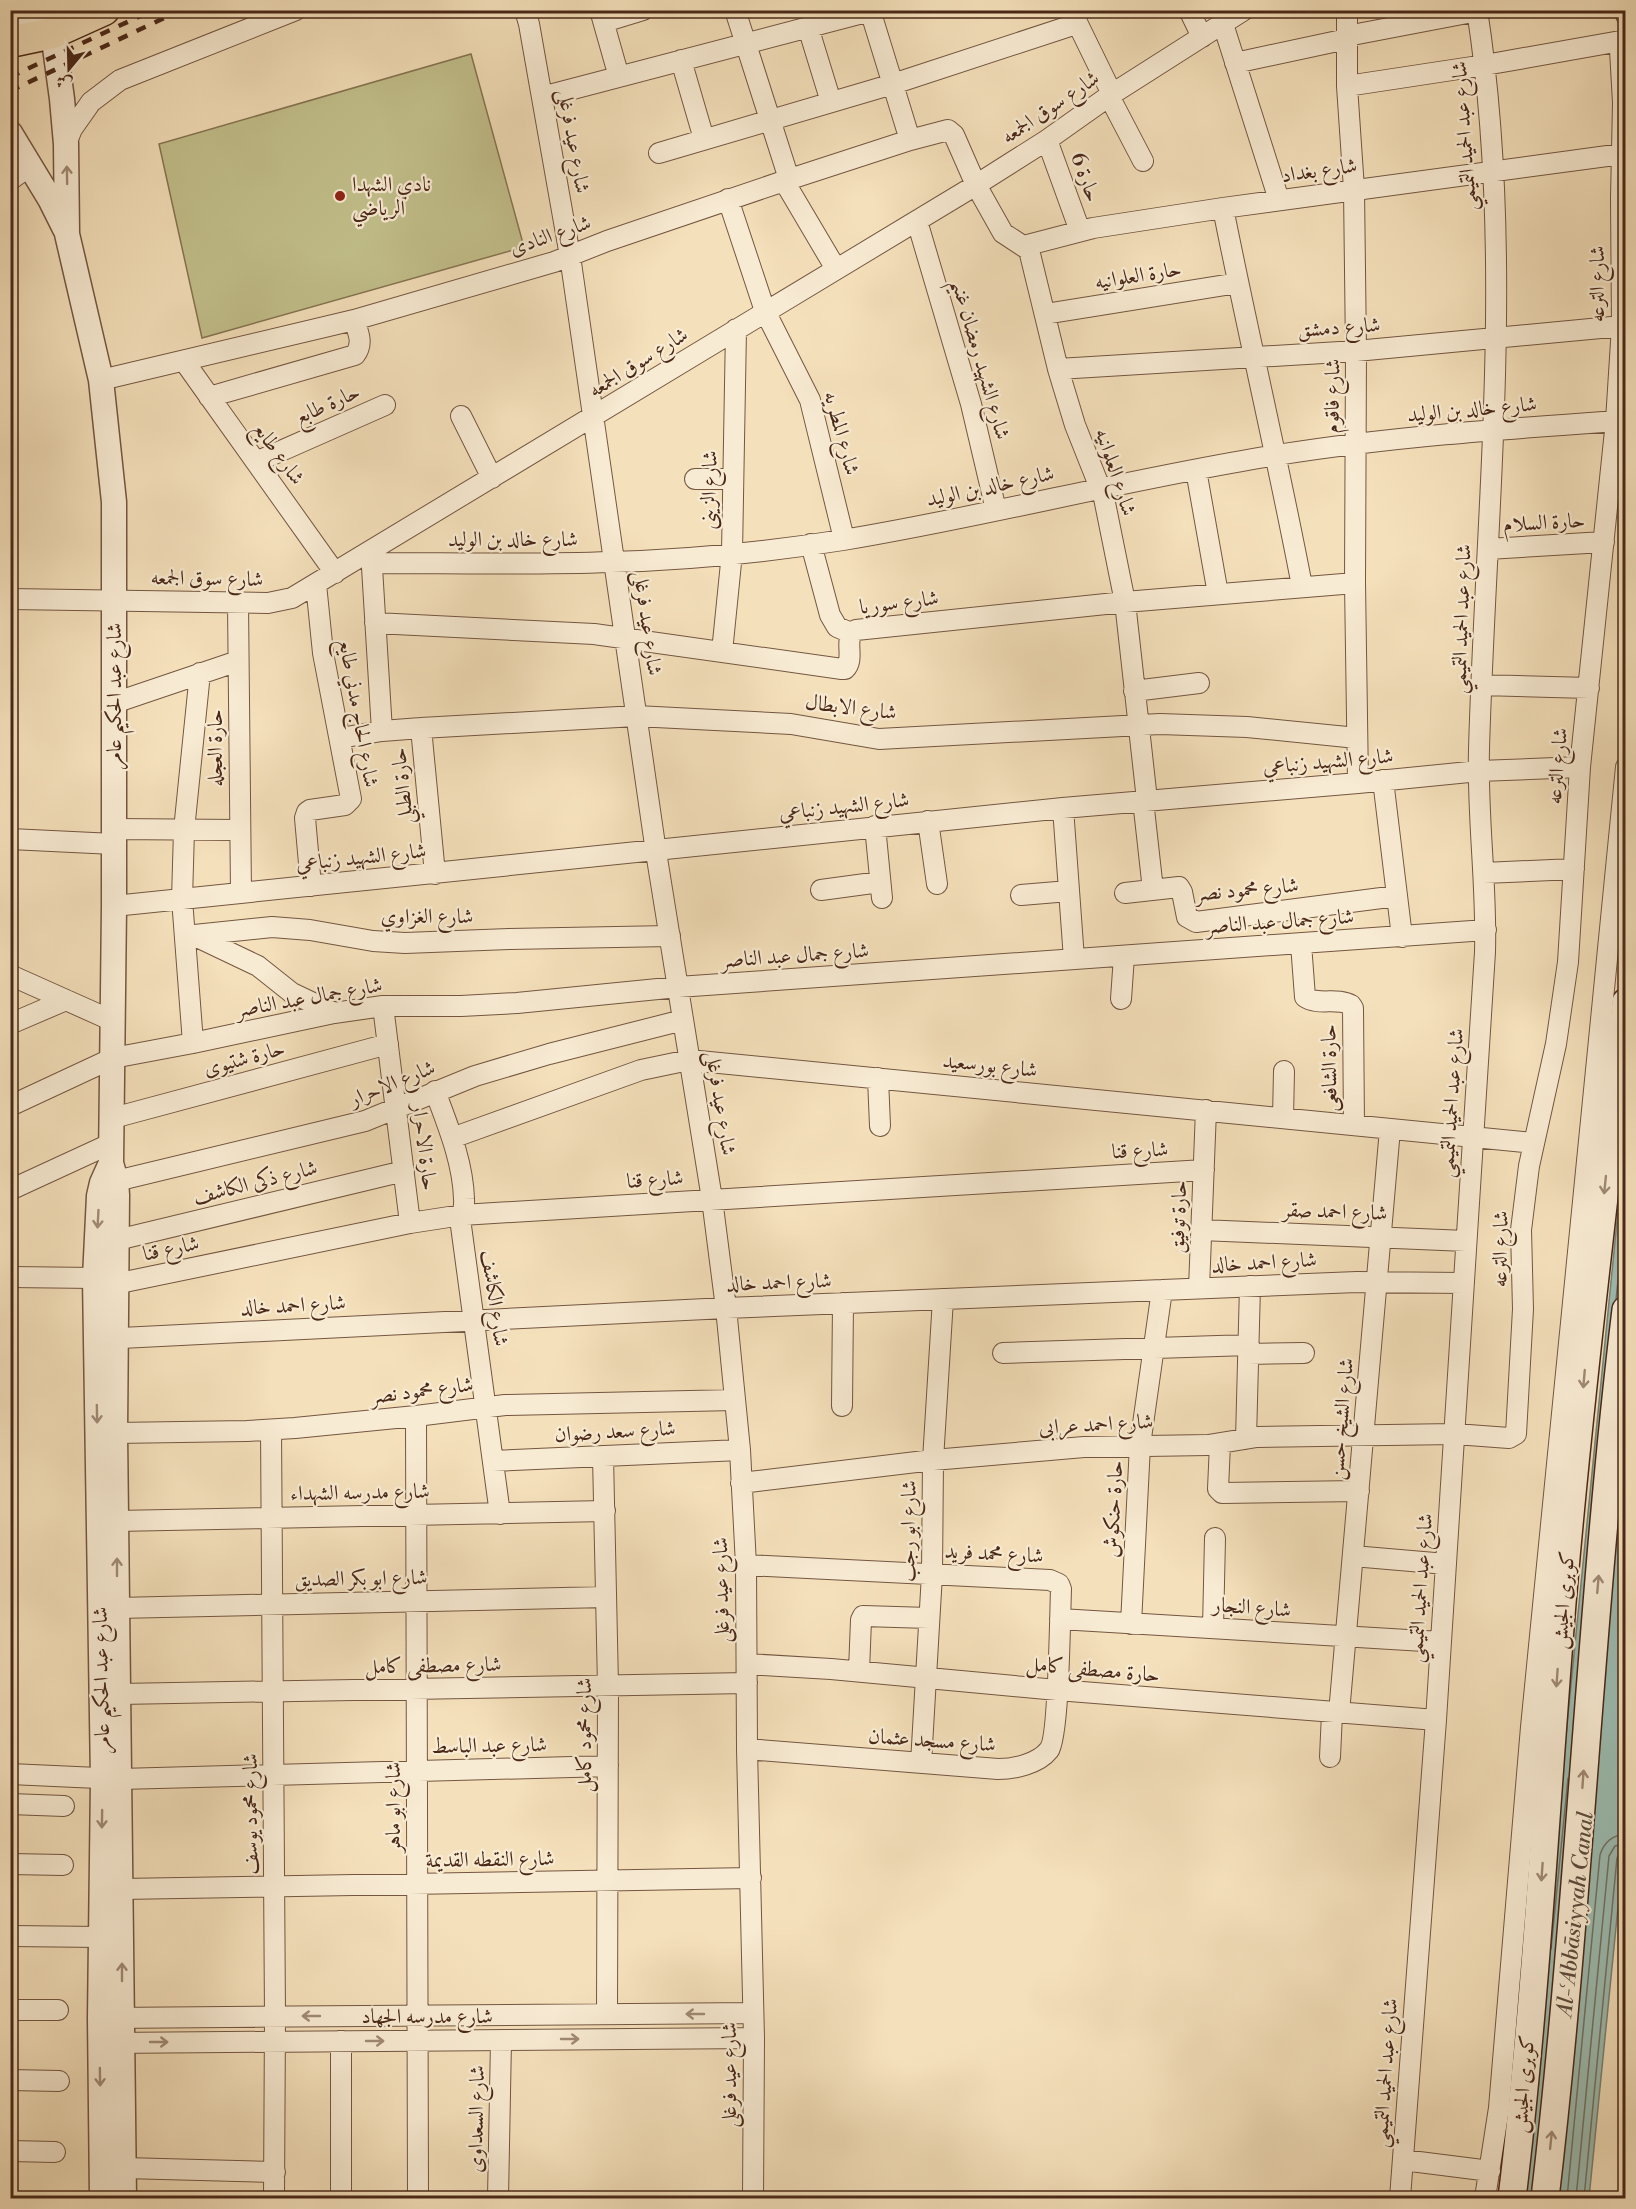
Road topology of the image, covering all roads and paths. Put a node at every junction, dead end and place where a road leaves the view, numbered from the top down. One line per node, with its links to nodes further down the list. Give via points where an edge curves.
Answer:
1 (104, 10): 14 (main road)
2 (296, 10): 36 (street, via 120,80 91,102)
3 (643, 10): 11 (street)
4 (735, 10): 21 (street)
5 (1190, 10): 17 (street)
6 (1244, 10): 15 (street, شارع سوق الجمعه)
7 (1347, 10): 18 (street, شارع فاقوم)
8 (870, 11): 16 (street); 26 (street)
9 (1479, 11): 18 (street); 24 (street, شارع عبد الحميد التميمي)
10 (528, 15): 29 (street, شارع عيد فرغلى)
11 (602, 16): 25 (street)
12 (1074, 17): 26 (street); 28 (street)
13 (10, 22): 14 (street)
14 (53, 22): 20 (main road); 36 (street, شارع عبد الحكيم عامر)
15 (1223, 24): 17 (street, شارع سوق الجمعه); 23 (street)
16 (808, 27): 21 (street); 30 (street)
17 (1202, 37): 28 (street, شارع سوق الجمعه)
18 (1347, 38): 23 (street); 27 (street, شارع فاقوم)
19 (1625, 39): 24 (street); 38 (street, شارع الترعه, via 1620,50)
20 (10, 42)
21 (745, 44): 22 (street); 31 (street)
22 (681, 60): 25 (street); 33 (street)
23 (1235, 63): 47 (street)
24 (1485, 65): 27 (street); 41 (street, شارع عبد الحميد التميمي)
25 (619, 77): 29 (street)
26 (893, 84): 30 (street); 34 (street)
27 (1347, 86): 45 (street, شارع فاقوم)
28 (1110, 95): 35 (street, شارع سوق الجمعه); 39 (street)
29 (542, 97): 53 (street, شارع عيد فرغلى)
30 (831, 102): 31 (street)
31 (770, 120): 33 (street); 43 (street)
32 (10, 132): 40 (street, شارع عبد الحكيم عامر)
33 (704, 139): 37 (street)
34 (910, 140): 43 (street, شارع النادى); 44 (street, شارع النادى, via 944,130 951,132)
35 (1047, 140): 44 (street, شارع سوق الجمعه); 50 (street, حارة 6)
36 (66, 144): 51 (street, شارع عبد الحكيم عامر, one-way to 36)
37 (659, 153)
38 (1622, 154): 41 (street, شارع بغداد); 59 (street, شارع الترعه)
39 (1143, 161)
40 (31, 165): 42 (street); 51 (street, شارع عبد الحكيم عامر)
41 (1493, 171): 45 (street, شارع بغداد); 61 (street, شارع عبد الحميد التميمي)
42 (10, 180)
43 (786, 180): 46 (street, شارع النادى); 54 (street)
44 (976, 185): 49 (street, شارع سوق الجمعه); 52 (street, via 1003,233)
45 (1354, 189): 47 (street, شارع بغداد); 62 (street, شارع فاقوم)
46 (728, 200): 53 (street, شارع النادى); 56 (street, شارع المطريه)
47 (1279, 200): 48 (street, شارع بغداد)
48 (1223, 208): 50 (street, شارع بغداد); 55 (street)
49 (917, 222): 54 (street, شارع سوق الجمعه); 81 (street, شارع الشهيد رمضان غنيم, via 971,405)
50 (1080, 231): 52 (street, شارع بغداد)
51 (68, 234): 66 (street, شارع عبد الحكيم عامر)
52 (1024, 246): 57 (street, شارع العلوانيه)
53 (570, 256): 58 (street, شارع النادى); 70 (street, شارع عيد فرغلى)
54 (836, 269): 56 (street, شارع سوق الجمعه)
55 (1238, 283): 57 (street, حارة العلوانيه); 63 (street)
56 (765, 311): 60 (street, شارع سوق الجمعه); 82 (street, شارع المطريه, via 810,400)
57 (1045, 314): 65 (street, شارع العلوانيه)
58 (354, 320): 64 (street, شارع النادى); 67 (street, via 360,340 355,355)
59 (1622, 326): 61 (street, شارع دمشق); 71 (street, شارع الترعه)
60 (736, 329): 70 (street, شارع سوق الجمعه); 79 (street, شارع الزينى)
61 (1495, 337): 62 (street, شارع دمشق); 72 (street, شارع عبد الحميد التميمي)
62 (1356, 351): 63 (street, شارع دمشق); 73 (street, شارع فاقوم)
63 (1253, 356): 65 (street, شارع دمشق); 74 (street)
64 (184, 361): 66 (street, شارع النادى); 67 (street, شارع طايع)
65 (1058, 369): 80 (street, شارع العلوانيه)
66 (101, 380): 95 (street, شارع عبد الحكيم عامر, via 114,502)
67 (209, 397): 75 (street, شارع طايع)
68 (385, 405): 75 (street, حارة طابع)
69 (461, 416): 77 (street)
70 (595, 417): 77 (street, شارع سوق الجمعه); 88 (street, شارع عيد فرغلى)
71 (1616, 421): 72 (street, شارع خالد بن الوليد); 83 (street, شارع الترعه)
72 (1493, 429): 73 (street, شارع خالد بن الوليد); 85 (street, شارع عبد الحميد التميمي)
73 (1355, 445): 74 (street, شارع خالد بن الوليد); 90 (street, شارع فاقوم)
74 (1277, 455): 76 (street, شارع خالد بن الوليد); 92 (street)
75 (256, 462): 89 (street, شارع طايع)
76 (1196, 470): 80 (street, شارع خالد بن الوليد); 93 (street)
77 (492, 478): 87 (street, شارع سوق الجمعه)
78 (696, 478): 79 (street)
79 (733, 479): 86 (street, شارع الزينى)
80 (1101, 487): 81 (street, شارع خالد بن الوليد); 96 (street, شارع العلوانيه)
81 (996, 510): 82 (street, شارع خالد بن الوليد)
82 (844, 540): 84 (street, شارع خالد بن الوليد)
83 (1604, 542): 85 (street, حارة السلام); 106 (street, شارع الترعه)
84 (811, 544): 86 (street, شارع خالد بن الوليد); 99 (street, via 830,615 837,627)
85 (1488, 549): 105 (street, شارع عبد الحميد التميمي)
86 (732, 553): 88 (street, شارع خالد بن الوليد); 101 (street, شارع الزينى)
87 (371, 557): 88 (street, شارع خالد بن الوليد); 89 (street, شارع سوق الجمعه); 98 (street)
88 (616, 562): 100 (street, شارع عيد فرغلى)
89 (335, 573): 91 (street, شارع سوق الجمعه)
90 (1355, 583): 92 (street, شارع سوريا); 114 (street, شارع فاقوم)
91 (316, 584): 97 (street, شارع سوق الجمعه, via 284,601); 113 (street, شارع الحاج مدني طايع, via 323,653)
92 (1302, 586): 93 (street, شارع سوريا)
93 (1218, 594): 96 (street, شارع سوريا)
94 (10, 599): 95 (street, شارع سوق الجمعه)
95 (115, 600): 97 (street, شارع سوق الجمعه); 108 (street, شارع عبد الحكيم عامر)
96 (1125, 602): 99 (street, شارع سوريا); 107 (street, شارع العلوانيه)
97 (238, 603): 102 (street, حارة العجله)
98 (375, 623): 100 (street, شارع سوريا); 112 (street)
99 (851, 633): 101 (street, شارع سوريا, via 849,664 845,669)
100 (626, 638): 101 (street, شارع سوريا); 109 (street, شارع عيد فرغلى)
101 (722, 652)
102 (238, 661): 103 (street); 125 (street, حارة العجله)
103 (200, 673): 108 (street); 124 (street)
104 (1198, 683): 107 (street)
105 (1482, 685): 106 (street); 117 (street, شارع عبد الحميد التميمي)
106 (1589, 688): 115 (street, شارع الترعه)
107 (1134, 691): 110 (street, شارع العلوانيه)
108 (114, 703): 126 (street, شارع عبد الحكيم عامر)
109 (636, 716): 110 (street, شارع الابطال, via 791,724 879,739); 111 (street, شارع الابطال); 128 (street, شارع عيد فرغلى)
110 (1138, 725): 114 (street, شارع الابطال, via 1247,728); 120 (street, شارع العلوانيه)
111 (421, 728): 112 (street, شارع الابطال); 131 (street, حارة الطبلي)
112 (382, 731): 113 (street, شارع الابطال)
113 (340, 738): 133 (street, شارع الحاج مدني طايع, via 351,799 345,805 307,812)
114 (1357, 738): 119 (street, شارع فاقوم)
115 (1580, 767): 117 (street, شارع الشهيد زنباعي); 129 (street, شارع الترعه)
116 (1626, 767): 291 (street)
117 (1479, 771): 118 (street, شارع الشهيد زنباعي); 130 (street, شارع عبد الحميد التميمي)
118 (1383, 780): 119 (street, شارع الشهيد زنباعي); 140 (street)
119 (1358, 783): 120 (street, شارع الشهيد زنباعي)
120 (1145, 800): 121 (street, شارع الشهيد زنباعي); 135 (street, شارع العلوانيه)
121 (1063, 808): 122 (street, شارع الشهيد زنباعي); 136 (street)
122 (928, 821): 123 (street, شارع الشهيد زنباعي); 132 (street)
123 (875, 826): 128 (street, شارع الشهيد زنباعي); 134 (street, via 881,890)
124 (184, 830): 125 (street); 126 (street); 141 (street)
125 (239, 830): 137 (street, حارة العجله)
126 (114, 836): 127 (street); 142 (street, شارع عبد الحكيم عامر)
127 (10, 839)
128 (656, 852): 131 (street, شارع الشهيد زنباعي); 145 (street, شارع عيد فرغلى)
129 (1574, 869): 130 (street); 177 (street, شارع الترعه, via 1563,1004)
130 (1484, 873): 143 (street, شارع عبد الحميد التميمي)
131 (435, 874): 133 (street, شارع الشهيد زنباعي)
132 (937, 884)
133 (311, 886): 137 (street, شارع الشهيد زنباعي)
134 (821, 890)
135 (1153, 890): 138 (street, شارع محمود نصر); 140 (street, شارع محمود نصر, via 1181,889 1187,917 1196,922)
136 (1070, 891): 139 (street); 149 (street)
137 (241, 893): 141 (street, شارع الشهيد زنباعي)
138 (1125, 893)
139 (1021, 895)
140 (1397, 896): 146 (street)
141 (182, 899): 142 (street, شارع الشهيد زنباعي); 144 (street)
142 (114, 906): 158 (street, شارع عبد الحكيم عامر)
143 (1486, 930): 146 (street, شارع جمال عبد الناصر); 175 (street, شارع عبد الحميد التميمي)
144 (190, 936): 145 (street, شارع الغزاوي, via 272,927 405,943); 156 (street, via 258,966 292,993); 160 (street)
145 (670, 936): 151 (street, شارع عيد فرغلى)
146 (1402, 937): 147 (street, شارع جمال عبد الناصر)
147 (1301, 944): 148 (street, شارع جمال عبد الناصر); 172 (street, حارة الشافعى, via 1305,997 1344,1002 1353,1008)
148 (1124, 956): 149 (street, شارع جمال عبد الناصر); 152 (street)
149 (1074, 959): 151 (street, شارع جمال عبد الناصر)
150 (10, 975): 153 (street)
151 (678, 987): 155 (street, شارع جمال عبد الناصر, via 517,1003); 157 (street, شارع عيد فرغلى)
152 (1121, 999)
153 (66, 1000): 158 (street); 159 (street)
154 (1626, 1002): 302 (main road, كوبرى الجيش, one-way to 302, via 1563,1589 1536,1952)
155 (383, 1006): 156 (street, شارع جمال عبد الناصر); 161 (street, حارة الاحرار)
156 (334, 1013): 160 (street, شارع جمال عبد الناصر)
157 (683, 1020): 163 (street, شارع عيد فرغلى); 166 (street, شارع الاحرار, via 549,1054)
158 (113, 1021): 162 (street, شارع عبد الحكيم عامر)
159 (10, 1024)
160 (193, 1043): 162 (street, شارع جمال عبد الناصر)
161 (388, 1044): 168 (street, حارة الاحرار); 170 (street, حارة شتيوى)
162 (113, 1058): 167 (street, شارع جمال عبد الناصر); 170 (street, شارع عبد الحكيم عامر)
163 (690, 1060): 165 (street, شارع بورسعيد); 176 (street, شارع بورسعيد, via 641,1070); 182 (street, شارع عيد فرغلى)
164 (1284, 1071): 171 (street)
165 (878, 1078): 169 (street, شارع بورسعيد); 173 (street)
166 (435, 1092): 168 (street, شارع الاحرار); 176 (street, شارع الكاشف)
167 (10, 1106)
168 (396, 1109): 178 (street, شارع الاحرار, via 347,1126); 180 (street, حارة الاحرار)
169 (1206, 1110): 171 (street, شارع بورسعيد); 179 (street, حارة توفيق)
170 (113, 1118): 178 (street, شارع عبد الحكيم عامر)
171 (1283, 1118): 172 (street, شارع بورسعيد)
172 (1354, 1125): 174 (street, شارع بورسعيد)
173 (880, 1126)
174 (1390, 1129): 175 (street, شارع بورسعيد); 186 (street, شارع الشيخ حسن)
175 (1472, 1137): 177 (street, شارع بورسعيد); 188 (street, شارع عبد الحميد التميمي)
176 (453, 1138): 183 (street, شارع الكاشف, via 464,1196)
177 (1534, 1143): 212 (street, شارع الترعه, via 1520,1238 1523,1295 1517,1431 1509,1438)
178 (113, 1162): 181 (street, شارع الاحرار); 187 (street, شارع عبد الحكيم عامر); 190 (street, شارع عبد الحكيم عامر, one-way to 190, via 99,1196)
179 (1204, 1170): 182 (street, شارع قنا); 185 (street, حارة توفيق)
180 (404, 1171): 184 (street, حارة الاحرار); 187 (street, شارع ذكى الكاشف)
181 (10, 1190)
182 (712, 1199): 183 (street, شارع قنا); 198 (street, شارع عيد فرغلى)
183 (462, 1215): 184 (street, شارع قنا); 200 (street, شارع الكاشف)
184 (410, 1223): 190 (street, شارع قنا)
185 (1201, 1230): 186 (street, شارع احمد صقر); 194 (street, حارة توفيق)
186 (1380, 1237): 188 (street, شارع احمد صقر); 191 (street, شارع الشيخ حسن)
187 (117, 1240): 190 (street, شارع عبد الحكيم عامر)
188 (1466, 1241): 192 (street, شارع عبد الحميد التميمي)
189 (10, 1277): 190 (street, شارع قنا)
190 (105, 1281): 201 (street, شارع عبد الحكيم عامر)
191 (1377, 1281): 192 (street, شارع احمد خالد); 193 (street, شارع احمد خالد); 213 (street, شارع الشيخ حسن)
192 (1464, 1283): 212 (street, شارع عبد الحميد التميمي)
193 (1250, 1286): 194 (street, شارع احمد خالد); 203 (street)
194 (1199, 1288): 195 (street, شارع احمد خالد)
195 (1162, 1290): 196 (street, شارع احمد خالد); 202 (street, حارة حنكوش)
196 (943, 1299): 197 (street, شارع احمد خالد); 219 (street, شارع ابو رجب)
197 (843, 1303): 198 (street, شارع احمد خالد); 208 (street)
198 (726, 1308): 200 (street, شارع احمد خالد); 206 (street, شارع عيد فرغلى)
199 (1626, 1310): 303 (main road, كوبرى الجيش, one-way to 199, via 1570,1952 1596,1605)
200 (474, 1320): 201 (street, شارع احمد خالد); 207 (street, شارع الكاشف)
201 (105, 1339): 211 (street, شارع عبد الحكيم عامر); 260 (street, شارع عبد الحكيم عامر, one-way to 260)
202 (1154, 1348): 203 (street); 204 (street); 216 (street, حارة حنكوش)
203 (1249, 1349): 205 (street); 214 (street)
204 (1003, 1353)
205 (1304, 1353)
206 (735, 1400): 207 (street, شارع محمود نصر); 217 (street, شارع عيد فرغلى)
207 (485, 1406): 209 (street, شارع محمود نصر); 220 (street, شارع الكاشف)
208 (842, 1406)
209 (416, 1416): 210 (street, شارع محمود نصر); 225 (street, شارع ابو ماهر)
210 (271, 1430): 211 (street, شارع محمود نصر); 226 (street, شارع محمود يوسف)
211 (115, 1433): 227 (street, شارع عبد الحكيم عامر)
212 (1455, 1434): 213 (street, شارع احمد عرابى); 230 (street, شارع عبد الحميد التميمي)
213 (1364, 1435): 214 (street, شارع احمد عرابى); 222 (street, شارع الشيخ حسن)
214 (1246, 1439): 215 (street, شارع احمد عرابى)
215 (1220, 1444): 216 (street, شارع احمد عرابى); 222 (street, via 1218,1489 1222,1493)
216 (1140, 1445): 219 (street, شارع احمد عرابى); 239 (street, حارة حنكوش)
217 (740, 1450): 218 (street, شارع سعد رضوان); 221 (street, شارع عيد فرغلى)
218 (603, 1456): 220 (street, شارع سعد رضوان); 223 (street, شارع محمود كامل)
219 (933, 1460): 221 (street, شارع احمد عرابى); 232 (street, شارع ابو رجب)
220 (493, 1461): 224 (street, شارع الكاشف)
221 (741, 1483): 231 (street, شارع عيد فرغلى)
222 (1359, 1491): 229 (street, شارع الشيخ حسن)
223 (604, 1511): 224 (street, شارع مدرسه الشهداء); 233 (street, شارع محمود كامل)
224 (500, 1514): 225 (street, شارع مدرسه الشهداء)
225 (416, 1515): 226 (street, شارع مدرسه الشهداء); 234 (street, شارع ابو ماهر)
226 (272, 1518): 227 (street, شارع مدرسه الشهداء); 235 (street, شارع محمود يوسف)
227 (116, 1521): 236 (street, شارع عبد الحكيم عامر, one-way to 227)
228 (1215, 1538): 240 (street)
229 (1353, 1556): 230 (street); 241 (street, شارع الشيخ حسن)
230 (1446, 1564): 242 (street, شارع عبد الحميد التميمي)
231 (746, 1565): 232 (street, شارع محمد فريد); 244 (street, شارع عيد فرغلى)
232 (932, 1574): 237 (street, شارع ابو رجب); 238 (street, شارع محمد فريد, via 1055,1581 1061,1589)
233 (606, 1597): 234 (street, شارع ابو بكر الصديق); 246 (street, شارع محمود كامل)
234 (416, 1601): 235 (street, شارع ابو بكر الصديق); 247 (street, شارع ابو ماهر)
235 (272, 1604): 236 (street, شارع ابو بكر الصديق); 249 (street, شارع محمود يوسف)
236 (117, 1608): 250 (street, شارع عبد الحكيم عامر)
237 (929, 1618): 243 (street, via 863,1616); 245 (street, شارع ابو رجب)
238 (1060, 1619): 239 (street, شارع النجار); 248 (street, شارع مسجد عثمان)
239 (1131, 1624): 240 (street, شارع النجار)
240 (1213, 1628): 241 (street, شارع النجار)
241 (1346, 1636): 242 (street, شارع النجار); 251 (street, شارع الشيخ حسن)
242 (1441, 1642): 252 (street, شارع عبد الحميد التميمي)
243 (859, 1671): 244 (street, حارة مصطفى كامل); 245 (street, حارة مصطفى كامل)
244 (747, 1674): 246 (street, شارع مصطفى كامل); 253 (street, شارع عيد فرغلى)
245 (927, 1677): 248 (street, حارة مصطفى كامل); 255 (street, شارع ابو رجب)
246 (608, 1686): 247 (street, شارع مصطفى كامل); 256 (street, شارع محمود كامل)
247 (417, 1689): 249 (street, شارع مصطفى كامل); 257 (street, شارع ابو ماهر)
248 (1057, 1690): 251 (street, حارة مصطفى كامل); 255 (street, شارع مسجد عثمان, via 1052,1744 1044,1755 1009,1769)
249 (273, 1692): 250 (street, شارع مصطفى كامل); 259 (street, شارع محمود يوسف)
250 (119, 1694): 260 (street, شارع عبد الحكيم عامر)
251 (1335, 1713): 252 (street, حارة مصطفى كامل); 254 (street, شارع الشيخ حسن)
252 (1436, 1720): 289 (street, شارع عبد الحميد التميمي)
253 (747, 1749): 255 (street, شارع مسجد عثمان); 265 (street, شارع عيد فرغلى)
254 (1330, 1757)
255 (921, 1763)
256 (608, 1766): 257 (street, شارع عبد الباسط); 266 (street, شارع محمود كامل)
257 (417, 1771): 259 (street, شارع عبد الباسط); 267 (street, شارع ابو ماهر)
258 (10, 1774): 260 (street, شارع عبد الباسط)
259 (274, 1775): 260 (street, شارع عبد الباسط); 268 (street, شارع محمود يوسف)
260 (112, 1779): 269 (street, شارع عبد الحكيم عامر); 271 (street, شارع عبد الحكيم عامر, one-way to 271)
261 (10, 1804): 262 (street)
262 (64, 1806)
263 (10, 1864): 264 (street)
264 (63, 1864)
265 (751, 1878): 266 (street, شارع النقطه القديمة); 274 (street, شارع عيد فرغلى)
266 (607, 1881): 267 (street, شارع النقطه القديمة); 275 (street, شارع محمود كامل)
267 (417, 1884): 268 (street, شارع النقطه القديمة); 276 (street, شارع ابو ماهر)
268 (274, 1886): 269 (street, شارع النقطه القديمة); 277 (street, شارع محمود يوسف)
269 (122, 1889): 278 (street, شارع عبد الحكيم عامر, one-way to 269)
270 (10, 1936): 271 (street)
271 (101, 1937): 278 (street, شارع عبد الحكيم عامر)
272 (10, 2010): 273 (street)
273 (58, 2010)
274 (753, 2013): 275 (street, شارع مدرسه الجهاد, one-way to 275); 279 (street, شارع عيد فرغلى)
275 (607, 2014): 276 (street, شارع مدرسه الجهاد)
276 (417, 2016): 277 (street, شارع مدرسه الجهاد, one-way to 277); 280 (street, شارع ابو ماهر)
277 (275, 2017): 278 (street, شارع مدرسه الجهاد); 283 (street, شارع محمود يوسف)
278 (111, 2018): 284 (street, شارع عبد الحكيم عامر)
279 (754, 2038): 281 (street, شارع مدرسه الجهاد, one-way to 279); 299 (street, شارع عيد فرغلى)
280 (417, 2040): 281 (street, شارع مدرسه الجهاد); 282 (street, شارع مدرسه الجهاد, one-way to 280); 297 (street, شارع ابو ماهر)
281 (501, 2040): 298 (street, شارع السعداوى)
282 (341, 2041): 283 (street, شارع مدرسه الجهاد); 296 (street)
283 (275, 2042): 284 (street, شارع مدرسه الجهاد, one-way to 283); 292 (street, شارع محمود يوسف)
284 (112, 2043): 290 (street, شارع عبد الحكيم عامر); 293 (street, شارع عبد الحكيم عامر, one-way to 293)
285 (10, 2080): 286 (street)
286 (59, 2081)
287 (10, 2151): 288 (street)
288 (55, 2152)
289 (1403, 2160): 291 (street); 300 (street, شارع عبد الحميد التميمي)
290 (124, 2168): 292 (street); 294 (street, شارع عبد الحكيم عامر)
291 (1490, 2171): 301 (street)
292 (274, 2172): 295 (street, شارع محمود يوسف)
293 (102, 2199)
294 (124, 2199)
295 (274, 2199)
296 (341, 2199)
297 (418, 2199)
298 (498, 2199)
299 (753, 2199)
300 (1400, 2199)
301 (1485, 2199)
302 (1512, 2199)
303 (1545, 2199)

